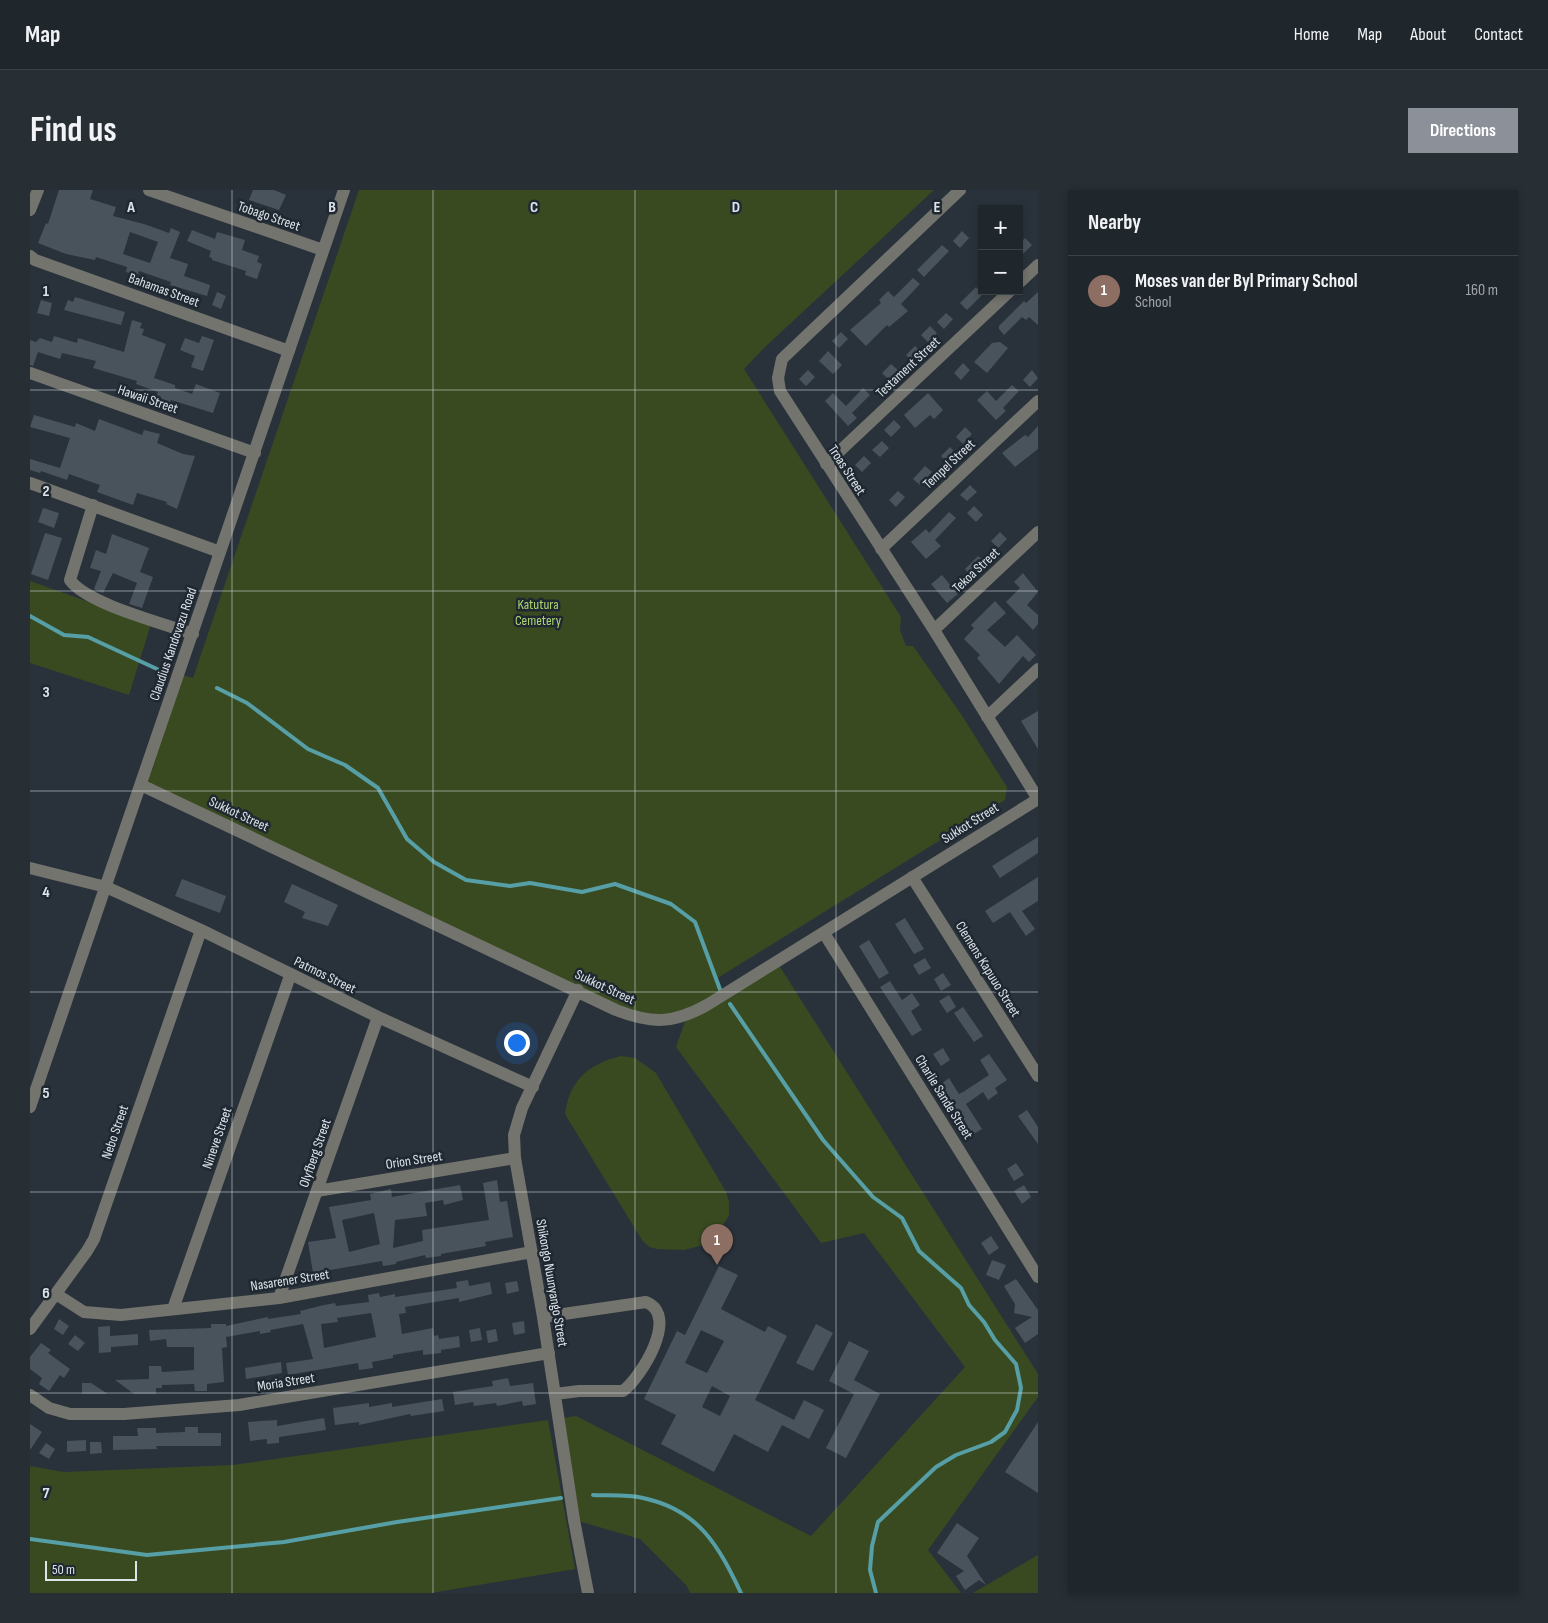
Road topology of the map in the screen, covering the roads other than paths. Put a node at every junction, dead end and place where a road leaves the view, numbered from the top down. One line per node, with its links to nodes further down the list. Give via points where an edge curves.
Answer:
1 (38, 190): 5 (street)
2 (149, 190): 6 (street, Tobago Street)
3 (344, 190): 6 (street, Claudius Kandovazu Road)
4 (960, 190): 15 (street, Troas Street, via 782,359 778,378 780,391)
5 (30, 210)
6 (323, 250): 11 (street, Claudius Kandovazu Road)
7 (30, 256): 11 (street, Bahamas Street)
8 (1038, 265): 9 (street)
9 (1023, 279)
10 (1006, 295): 15 (street, Testament Street)
11 (289, 351): 14 (street, Claudius Kandovazu Road)
12 (30, 373): 14 (street, Hawaii Street)
13 (1038, 401): 19 (street, Tempel Street)
14 (255, 453): 20 (street, Claudius Kandovazu Road)
15 (826, 464): 19 (street, Troas Street)
16 (30, 483): 17 (street)
17 (93, 505): 20 (street); 22 (street, via 70,580 76,588 104,602)
18 (1038, 532): 21 (street, Tekoa Street)
19 (881, 549): 21 (street, Troas Street)
20 (220, 552): 22 (street, Claudius Kandovazu Road)
21 (934, 630): 24 (street, Troas Street)
22 (193, 634): 25 (street, Claudius Kandovazu Road)
23 (1038, 670): 24 (street)
24 (987, 717): 26 (street, Troas Street)
25 (142, 785): 29 (street, Claudius Kandovazu Road); 33 (street, Sukkot Street)
26 (1038, 799): 28 (street, Sukkot Street)
27 (30, 868): 29 (street, Patmos Street)
28 (912, 877): 31 (street, Sukkot Street); 35 (street, Clemens Kapuuo Street)
29 (106, 887): 30 (street, Patmos Street); 37 (street, Claudius Kandovazu Road)
30 (201, 930): 32 (street, Patmos Street); 42 (street, Nebo Street, via 94,1239)
31 (824, 933): 33 (street, Sukkot Street, via 690,1014 667,1021 634,1017); 41 (street, Charlie Sande Street)
32 (290, 976): 34 (street, Patmos Street); 44 (street, Nineve Street)
33 (578, 990): 36 (street, Shikongo Nuunyango Street)
34 (378, 1017): 36 (street, Patmos Street); 39 (street, Olyfberg Street)
35 (1038, 1076)
36 (533, 1087): 38 (street, Shikongo Nuunyango Street, via 516,1123)
37 (30, 1107)
38 (515, 1158): 39 (street, Orion Street); 40 (street, Shikongo Nuunyango Street)
39 (317, 1191): 43 (street, Olyfberg Street)
40 (532, 1252): 43 (street, Nasarener Street); 45 (street, Shikongo Nuunyango Street)
41 (1038, 1277)
42 (56, 1294): 44 (street, Nasarener Street, via 84,1312 95,1314 120,1315); 46 (street, Nebo Street)
43 (279, 1298): 44 (street, Nasarener Street)
44 (173, 1309)
45 (543, 1317): 47 (street, Shikongo Nuunyango Street); 48 (street, via 646,1302 653,1305 660,1320 651,1352 622,1391)
46 (30, 1329)
47 (549, 1353): 48 (street, Shikongo Nuunyango Street); 49 (street, Moria Street, via 239,1405 124,1414 70,1414 49,1408)
48 (555, 1394): 50 (street, Shikongo Nuunyango Street)
49 (30, 1396)
50 (588, 1593)

